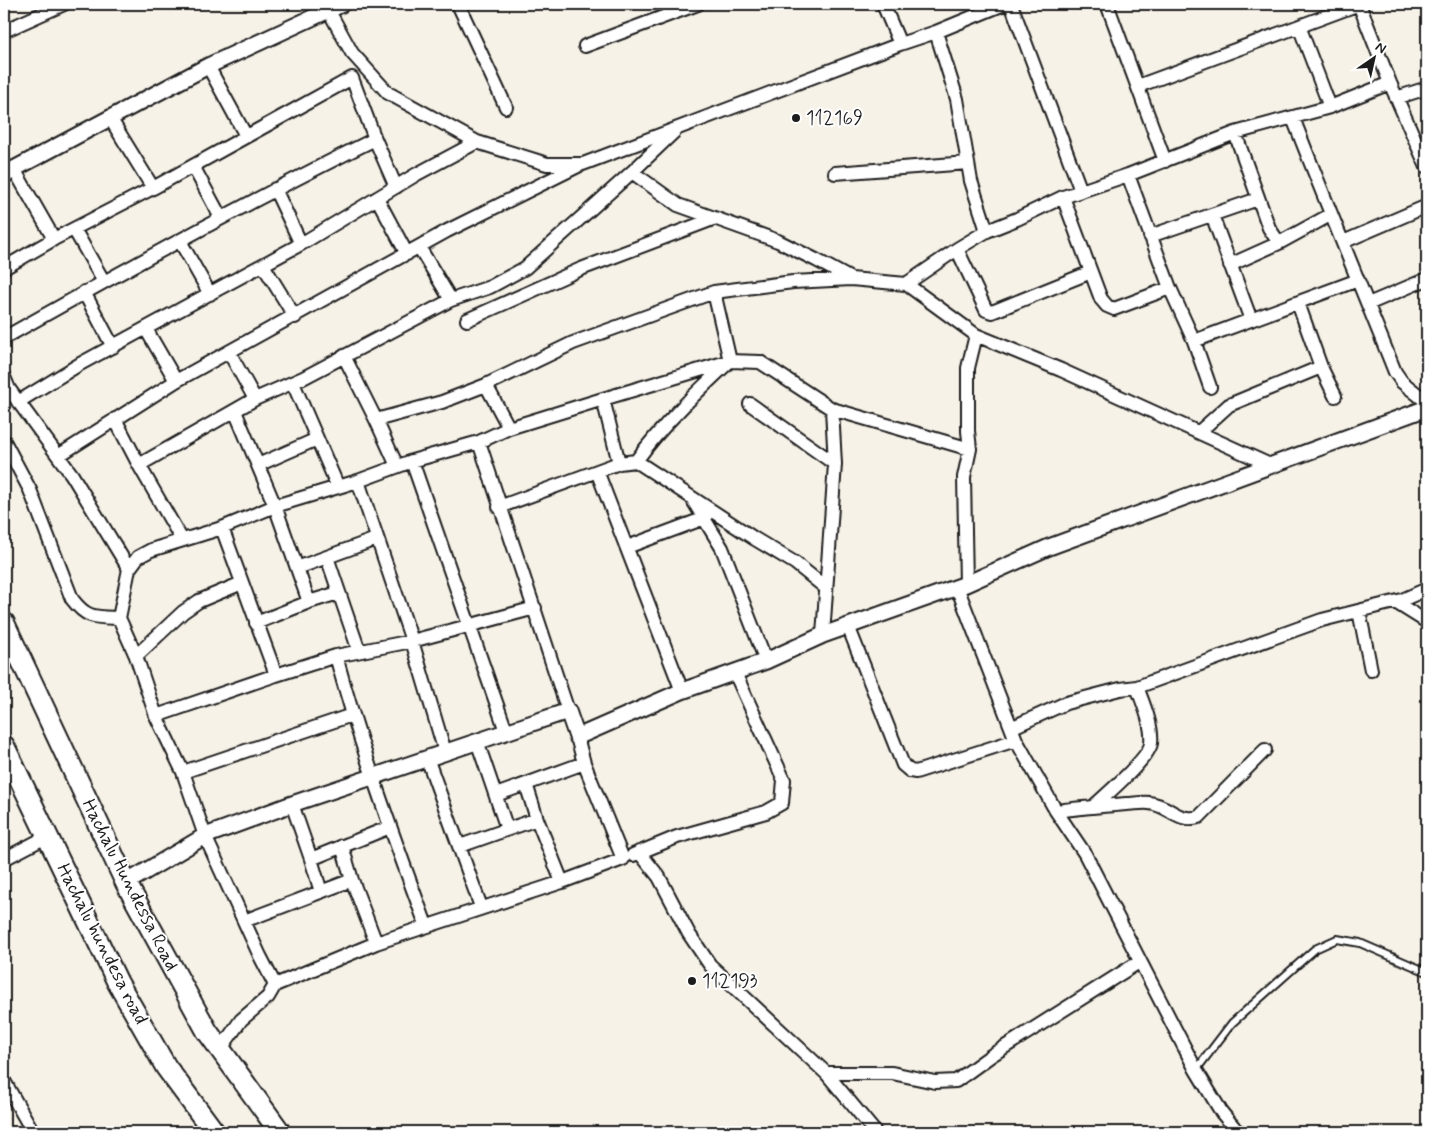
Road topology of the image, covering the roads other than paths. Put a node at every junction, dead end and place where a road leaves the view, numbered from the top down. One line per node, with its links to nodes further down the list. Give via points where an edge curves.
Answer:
1 (64, 4): 12 (street)
2 (458, 4): 24 (street)
3 (698, 4): 10 (street)
4 (882, 4): 14 (street)
5 (1004, 4): 13 (street)
6 (1011, 4): 44 (street)
7 (1107, 4): 20 (street)
8 (1359, 4): 11 (street); 19 (street)
9 (332, 6): 16 (street); 17 (street)
10 (667, 9): 15 (street)
11 (1299, 26): 20 (street); 23 (street)
12 (4, 31)
13 (936, 32): 14 (street); 33 (street, via 957,99)
14 (900, 44): 27 (street)
15 (585, 46)
16 (352, 53): 18 (street); 31 (street, via 388,92)
17 (208, 66): 25 (street); 29 (street)
18 (352, 78): 29 (street); 30 (street)
19 (1390, 83): 22 (street); 23 (street)
20 (1138, 86): 32 (street)
21 (1427, 88): 22 (street)
22 (1396, 98): 36 (street)
23 (1330, 106): 26 (street)
24 (506, 107)
25 (110, 118): 37 (street); 42 (street)
26 (1293, 118): 28 (street); 50 (street)
27 (678, 128): 34 (street); 38 (street)
28 (1235, 134): 32 (street); 47 (street)
29 (246, 136): 35 (street)
30 (375, 139): 41 (street); 43 (street)
31 (477, 142): 34 (street, via 547,164); 41 (street)
32 (1165, 161): 40 (street)
33 (968, 163): 39 (street); 54 (street)
34 (583, 164): 61 (street)
35 (193, 166): 42 (street); 51 (street)
36 (1427, 167)
37 (7, 172): 56 (street)
38 (632, 172): 52 (street, via 678,205); 77 (street, via 525,268 490,287)
39 (835, 173)
40 (1128, 176): 44 (street); 55 (street)
41 (396, 187): 46 (street)
42 (152, 188): 53 (street)
43 (276, 189): 51 (street); 60 (street)
44 (1081, 191): 45 (street)
45 (1063, 197): 54 (street); 67 (street)
46 (377, 198): 60 (street); 63 (street)
47 (1258, 199): 49 (street); 59 (street, via 1269,228)
48 (1427, 206): 58 (street)
49 (1212, 215): 55 (street); 65 (street)
50 (1330, 215): 58 (street); 59 (street)
51 (221, 218): 57 (street)
52 (713, 219): 68 (street, via 778,241); 81 (street, via 581,269)
53 (74, 229): 56 (street); 71 (street)
54 (987, 231): 62 (street)
55 (1150, 236): 73 (street)
56 (54, 239): 66 (street)
57 (180, 240): 71 (street); 76 (street)
58 (1343, 242): 70 (street)
59 (1279, 243): 65 (street)
60 (301, 244): 64 (street)
61 (419, 247): 63 (street); 77 (street)
62 (957, 249): 67 (street, via 986,310 992,312); 72 (street)
63 (407, 254): 80 (street)
64 (263, 265): 76 (street); 80 (street)
65 (1230, 265): 82 (street)
66 (4, 268)
67 (1091, 272): 73 (street, via 1101,299 1114,309)
68 (851, 279): 72 (street); 75 (street)
69 (1427, 279): 79 (street)
70 (1358, 280): 78 (street); 79 (street)
71 (104, 282): 74 (street)
72 (906, 284): 84 (street)
73 (1170, 288): 86 (street)
74 (84, 292): 85 (street); 87 (street)
75 (714, 292): 90 (street); 95 (street, via 573,343)
76 (210, 294): 83 (street)
77 (451, 300): 89 (street)
78 (1298, 303): 82 (street); 91 (street)
79 (1368, 304): 101 (street, via 1395,372 1402,382)
80 (295, 317): 88 (street)
81 (467, 320)
82 (1251, 320): 86 (street)
83 (146, 329): 87 (street); 93 (street)
84 (976, 335): 109 (street); 113 (street, via 968,368)
85 (4, 338)
86 (1194, 341): 96 (street)
87 (113, 346): 100 (street)
88 (230, 352): 93 (street); 98 (street)
89 (344, 356): 94 (street); 107 (street)
90 (730, 361): 99 (street); 104 (street, via 760,362); 116 (street, via 685,402)
91 (1321, 367): 97 (street); 109 (street, via 1229,405)
92 (4, 377): 100 (street)
93 (176, 381): 106 (street)
94 (293, 383): 98 (street); 110 (street)
95 (486, 385): 107 (street, via 442,402); 108 (street)
96 (1210, 387)
97 (1335, 396)
98 (255, 399): 105 (street)
99 (603, 400): 108 (street); 117 (street)
100 (18, 402): 114 (street)
101 (1427, 402)
102 (750, 404): 118 (street)
103 (1427, 408): 122 (street)
104 (832, 409): 113 (street); 118 (street)
105 (235, 411): 119 (street); 120 (street)
106 (116, 419): 114 (street); 119 (street)
107 (376, 420): 121 (street)
108 (509, 428): 112 (street)
109 (1199, 432): 122 (street)
110 (317, 439): 120 (street); 125 (street)
111 (4, 441): 146 (street, via 30,490 72,599 81,611 94,617)
112 (479, 442): 115 (street); 128 (street)
113 (970, 449): 138 (street, via 964,477)
114 (58, 456): 136 (street)
115 (412, 461): 121 (street); 150 (street)
116 (636, 461): 117 (street); 126 (street)
117 (619, 463): 123 (street)
118 (835, 464): 139 (street)
119 (139, 465): 132 (street)
120 (258, 465): 127 (street)
121 (397, 466): 124 (street)
122 (1270, 466): 138 (street, via 1049,547)
123 (597, 471): 128 (street); 133 (street)
124 (358, 481): 125 (street); 131 (street)
125 (338, 487): 127 (street)
126 (690, 496): 129 (street); 139 (street, via 795,563)
127 (275, 506): 130 (street); 135 (street)
128 (499, 507): 144 (street)
129 (705, 518): 133 (street); 157 (street, via 722,548)
130 (222, 528): 132 (street); 137 (street)
131 (376, 539): 134 (street); 153 (street)
132 (182, 540): 136 (street, via 150,550 138,557)
133 (627, 547): 162 (street)
134 (327, 557): 135 (street); 141 (street)
135 (297, 568): 142 (street)
136 (129, 569): 146 (street)
137 (242, 583): 149 (street); 155 (street, via 199,601 183,612)
138 (962, 585): 151 (street); 167 (street)
139 (826, 588): 152 (street)
140 (1427, 589): 143 (street)
141 (338, 593): 142 (street); 154 (street)
142 (309, 602): 149 (street)
143 (1395, 602): 145 (street); 147 (street)
144 (534, 608): 150 (street); 163 (street)
145 (1359, 611): 158 (street); 161 (street, via 1322,620)
146 (119, 618): 155 (street)
147 (1427, 622)
148 (4, 623): 195 (main road, Hachalu Hundessa Road)
149 (256, 623): 160 (street)
150 (469, 626): 153 (street); 166 (street)
151 (848, 626): 152 (street); 167 (street, via 903,764 910,771 916,772)
152 (824, 635): 157 (street)
153 (412, 641): 154 (street); 172 (street)
154 (359, 651): 156 (street)
155 (136, 656): 165 (street)
156 (336, 656): 160 (street); 164 (street)
157 (766, 662): 159 (street)
158 (1371, 670)
159 (735, 673): 162 (street); 189 (street, via 784,780 782,803 766,812 677,837)
160 (276, 674): 165 (street)
161 (1137, 687): 167 (street, via 1066,703); 180 (street, via 1150,728 1151,745 1144,759)
162 (682, 691): 168 (street)
163 (568, 711): 166 (street); 168 (street)
164 (352, 715): 175 (street); 176 (street)
165 (156, 716): 175 (street)
166 (506, 731): 169 (street)
167 (1014, 734): 181 (street)
168 (577, 737): 174 (street)
169 (477, 741): 172 (street); 178 (street)
170 (4, 746): 185 (main road, Hachalu hundesa road)
171 (1265, 750): 180 (street, via 1199,817 1189,820 1149,802)
172 (446, 752): 173 (street)
173 (426, 758): 176 (street); 188 (street)
174 (584, 763): 177 (street); 192 (street)
175 (183, 772): 186 (street)
176 (374, 777): 179 (street); 183 (street)
177 (526, 784): 178 (street); 182 (street)
178 (496, 794): 184 (street)
179 (292, 804): 186 (street); 191 (street)
180 (1094, 806): 181 (street)
181 (1056, 811): 201 (street, via 1085,854)
182 (537, 819): 184 (street); 194 (street)
183 (390, 827): 187 (street); 199 (street)
184 (507, 829): 188 (street)
185 (48, 836): 190 (street); 209 (main road, Hachalu hundesa road, via 118,983 166,1067)
186 (205, 836): 195 (street); 198 (street)
187 (342, 846): 191 (street); 193 (street)
188 (460, 846): 197 (street)
189 (639, 852): 192 (street); 206 (street, via 659,878 710,965)
190 (4, 859)
191 (311, 859): 196 (street)
192 (624, 859): 194 (street)
193 (352, 880): 196 (street); 200 (street)
194 (562, 882): 197 (street)
195 (126, 883): 204 (main road, Hachalu Hundessa Road)
196 (321, 892): 198 (street)
197 (481, 907): 199 (street)
198 (244, 921): 203 (street)
199 (426, 925): 200 (street)
200 (376, 942): 203 (street)
201 (1139, 962): 205 (street); 206 (street, via 956,1081 935,1082 892,1073)
202 (1427, 972): 205 (lane, via 1360,943 1337,940 1315,949 1232,1023)
203 (275, 985): 204 (street, via 268,998 241,1020)
204 (220, 1050): 210 (main road, Hachalu Hundessa Road)
205 (1196, 1070): 212 (street, via 1222,1113)
206 (826, 1073): 211 (street)
207 (4, 1081): 208 (street)
208 (33, 1132)
209 (214, 1132)
210 (280, 1132)
211 (875, 1132)
212 (1238, 1132)

